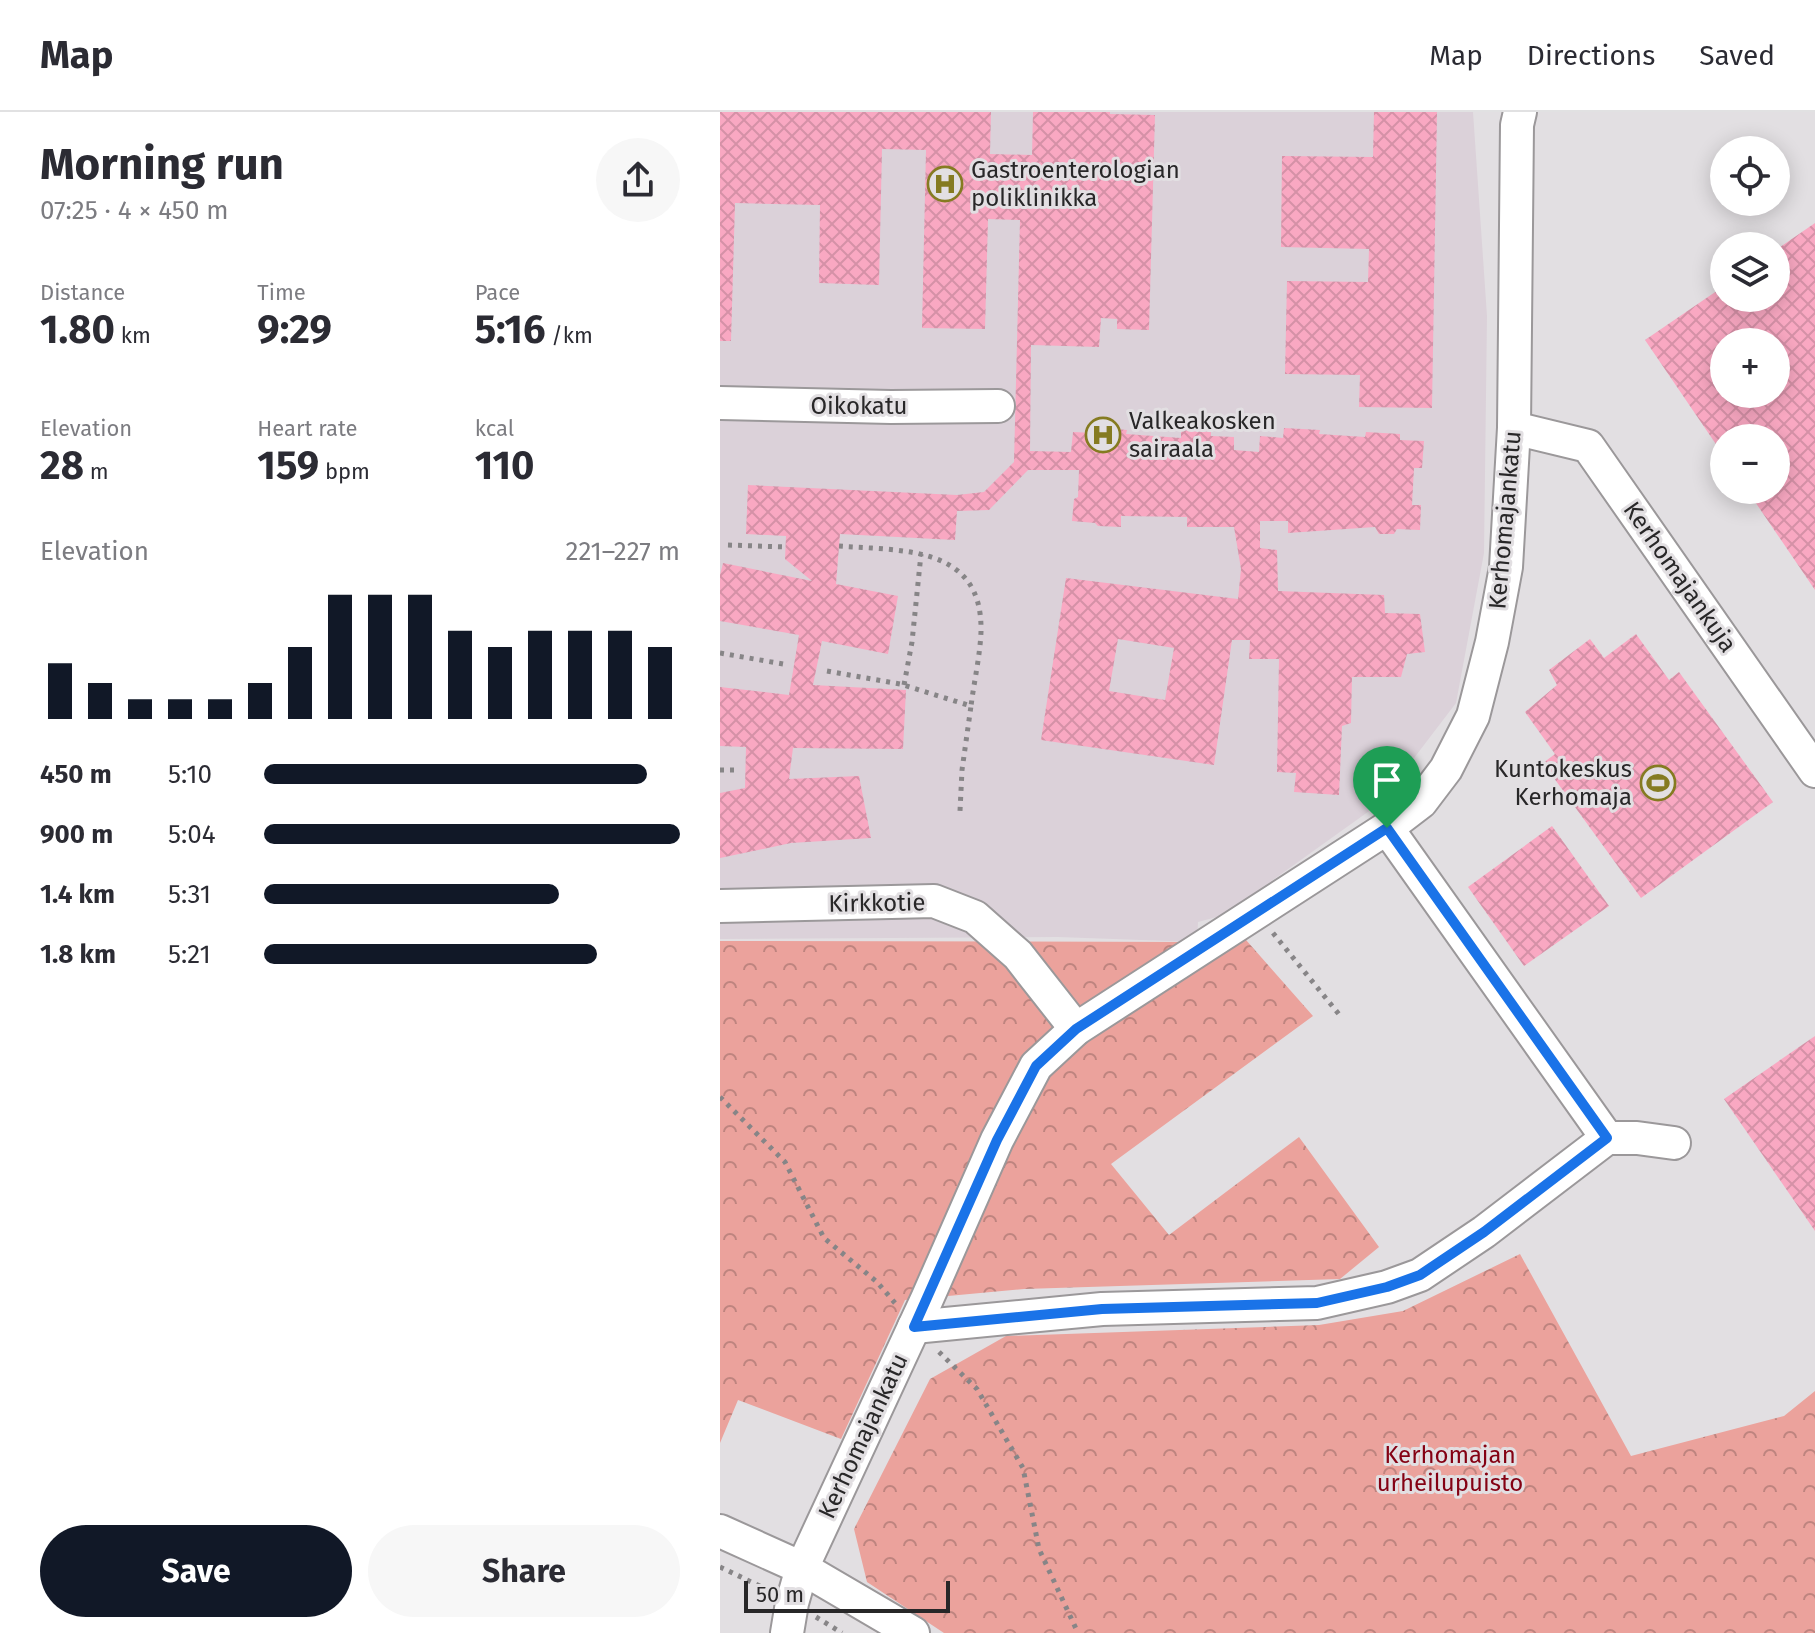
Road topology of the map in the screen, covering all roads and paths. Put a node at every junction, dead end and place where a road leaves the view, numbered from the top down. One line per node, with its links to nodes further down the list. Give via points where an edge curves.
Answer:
1 (1520, 112): 4 (street, Kerhomajankatu)
2 (720, 403): 3 (street, Oikokatu)
3 (998, 406)
4 (1514, 428): 16 (street, Kerhomajankuja, via 1588,446); 18 (street, Kerhomajankatu, via 1506,567 1473,716 1446,769 1421,802)
5 (728, 545): 7 (path)
6 (839, 546): 8 (path)
7 (786, 547)
8 (921, 554): 12 (path); 13 (path, via 935,556 965,575 978,600 981,632)
9 (720, 653): 10 (path)
10 (783, 664)
11 (827, 671): 12 (path)
12 (904, 685): 13 (path)
13 (971, 706): 17 (path)
14 (720, 770): 15 (path)
15 (737, 770)
16 (1815, 771)
17 (960, 811)
18 (1387, 828): 22 (street, Kerhomajankatu); 23 (street)
19 (720, 906): 22 (street, Kirkkotie, via 934,901 975,917 1018,955)
20 (1272, 932): 21 (path)
21 (1342, 1018)
22 (1076, 1029): 25 (street, Kerhomajankatu, via 1036,1066)
23 (1607, 1138): 24 (street); 25 (street, via 1472,1241 1420,1275 1387,1287 1317,1303 1102,1309)
24 (1674, 1143)
25 (914, 1327): 27 (street, Kerhomajankatu)
26 (720, 1531): 27 (street)
27 (802, 1568): 28 (street, Kerhomajankatu); 29 (street)
28 (787, 1633)
29 (913, 1633)

